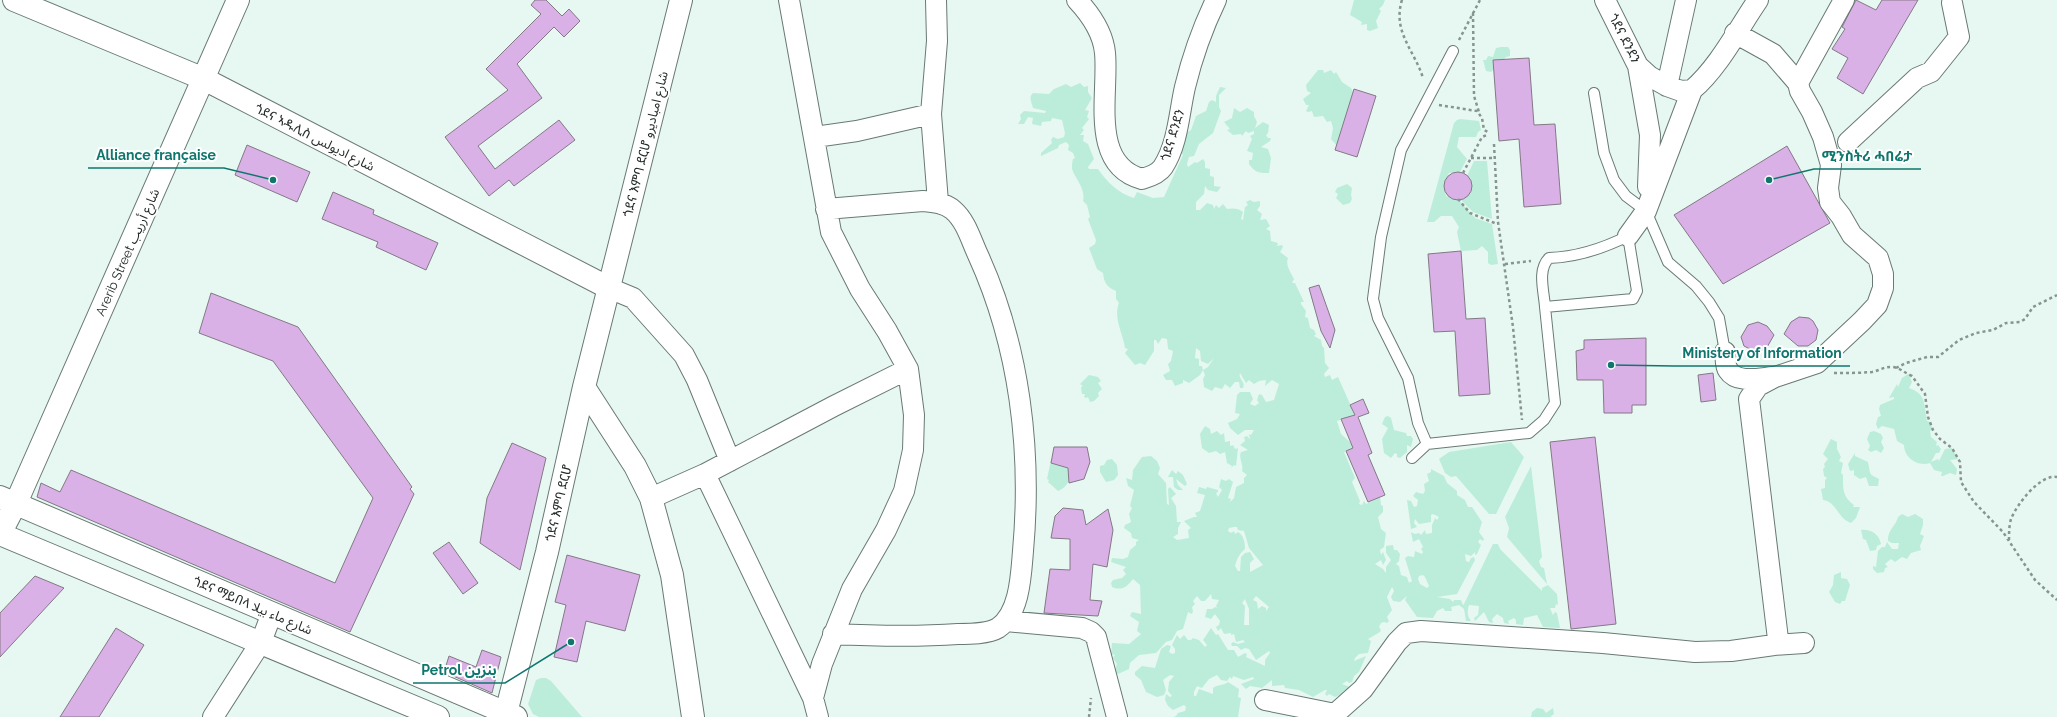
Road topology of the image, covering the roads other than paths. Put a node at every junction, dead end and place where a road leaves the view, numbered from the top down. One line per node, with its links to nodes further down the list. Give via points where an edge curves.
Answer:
1 (14, 0): 16 (main road, ጎደና ኣዱሊስ شارع اديولس)
2 (238, 0): 16 (main road, Arerib Street شارع أرريب)
3 (681, 0): 30 (main road, ጎደና እምባ ደርሆ شارع امباديرو)
4 (789, 0): 23 (street)
5 (936, 0): 21 (street, via 937,41)
6 (1078, 0): 7 (street, ጎደና ደንደን, via 1100,31 1105,53 1107,147 1123,170 1133,177 1142,179 1162,168 1170,153 1185,86 1207,18)
7 (1216, 0)
8 (1605, 0): 15 (street, ጎደና ደንደን)
9 (1686, 0): 18 (street)
10 (1758, 0): 13 (street)
11 (1844, 0): 17 (street)
12 (1952, 3): 24 (street, via 1959,37 1931,72 1917,78)
13 (1735, 33): 17 (street, via 1773,54); 19 (street, via 1713,68)
14 (1453, 51): 36 (lane, via 1401,150 1381,237 1373,300 1378,318 1408,378 1418,424)
15 (1638, 66): 18 (street, ጎደና ደንደን); 28 (street, via 1650,135)
16 (204, 79): 30 (main road, ጎደና ኣዱሊስ شارع اديولس); 41 (main road, Arerib Street شارع أرريب)
17 (1798, 83): 22 (street)
18 (1667, 86): 19 (street, ጎደና ደንደን, via 1681,91)
19 (1692, 90): 28 (street)
20 (1594, 93): 28 (lane, via 1604,153 1614,180 1626,196)
21 (931, 114): 23 (street, via 857,131); 26 (street)
22 (1818, 126): 24 (street, via 1832,136); 25 (street)
23 (815, 137): 27 (street)
24 (1848, 142): 25 (street)
25 (1831, 165): 34 (street, via 1828,188 1830,202 1852,235 1878,258 1883,274 1883,288 1877,305 1817,363)
26 (938, 202): 27 (street); 44 (street, via 952,209 962,219 984,268 1003,318 1020,407 1027,511 1020,590)
27 (826, 209): 33 (street, via 831,232 843,259 887,330)
28 (1646, 211): 29 (street); 32 (lane, via 1668,262 1696,286 1719,318)
29 (1628, 236): 31 (lane, via 1594,251 1549,258 1542,269); 31 (lane, via 1637,291 1633,299)
30 (609, 288): 35 (main road, ጎደና እምባ ደርሆ); 38 (street, via 633,298 684,355)
31 (1545, 307): 36 (lane, via 1555,403 1544,420 1529,433)
32 (1725, 352): 34 (street, via 1728,370 1735,376 1744,379)
33 (908, 370): 38 (street); 45 (street, via 914,415 913,450 904,491 886,530 852,589)
34 (1775, 377): 48 (street, via 1758,386 1749,399 1785,643 1731,651 1694,652 1421,631 1406,633 1363,689 1335,714)
35 (584, 387): 40 (main road, via 635,466); 49 (main road, ጎደና እምባ ደርሆ)
36 (1427, 444): 37 (lane)
37 (1412, 458)
38 (730, 461): 39 (street)
39 (705, 474): 40 (street); 47 (street)
40 (651, 498): 52 (main road, via 672,575)
41 (8, 500): 42 (main road, Arerib Street شارع أرريب); 43 (main road, ጎደና ማይበላ شارع ماء بيلا)
42 (0, 534): 46 (main road)
43 (272, 613): 46 (street); 49 (main road, ጎደና ማይበላ شارع ماء بيلا)
44 (1006, 621): 45 (street, via 997,629 974,633 895,637); 54 (street, via 1082,628 1091,632 1096,637)
45 (833, 634): 47 (street)
46 (260, 642): 50 (street); 51 (main road)
47 (813, 698): 53 (street)
48 (1265, 700)
49 (509, 716)
50 (213, 717)
51 (438, 717)
52 (692, 717)
53 (818, 717)
54 (1117, 717)

